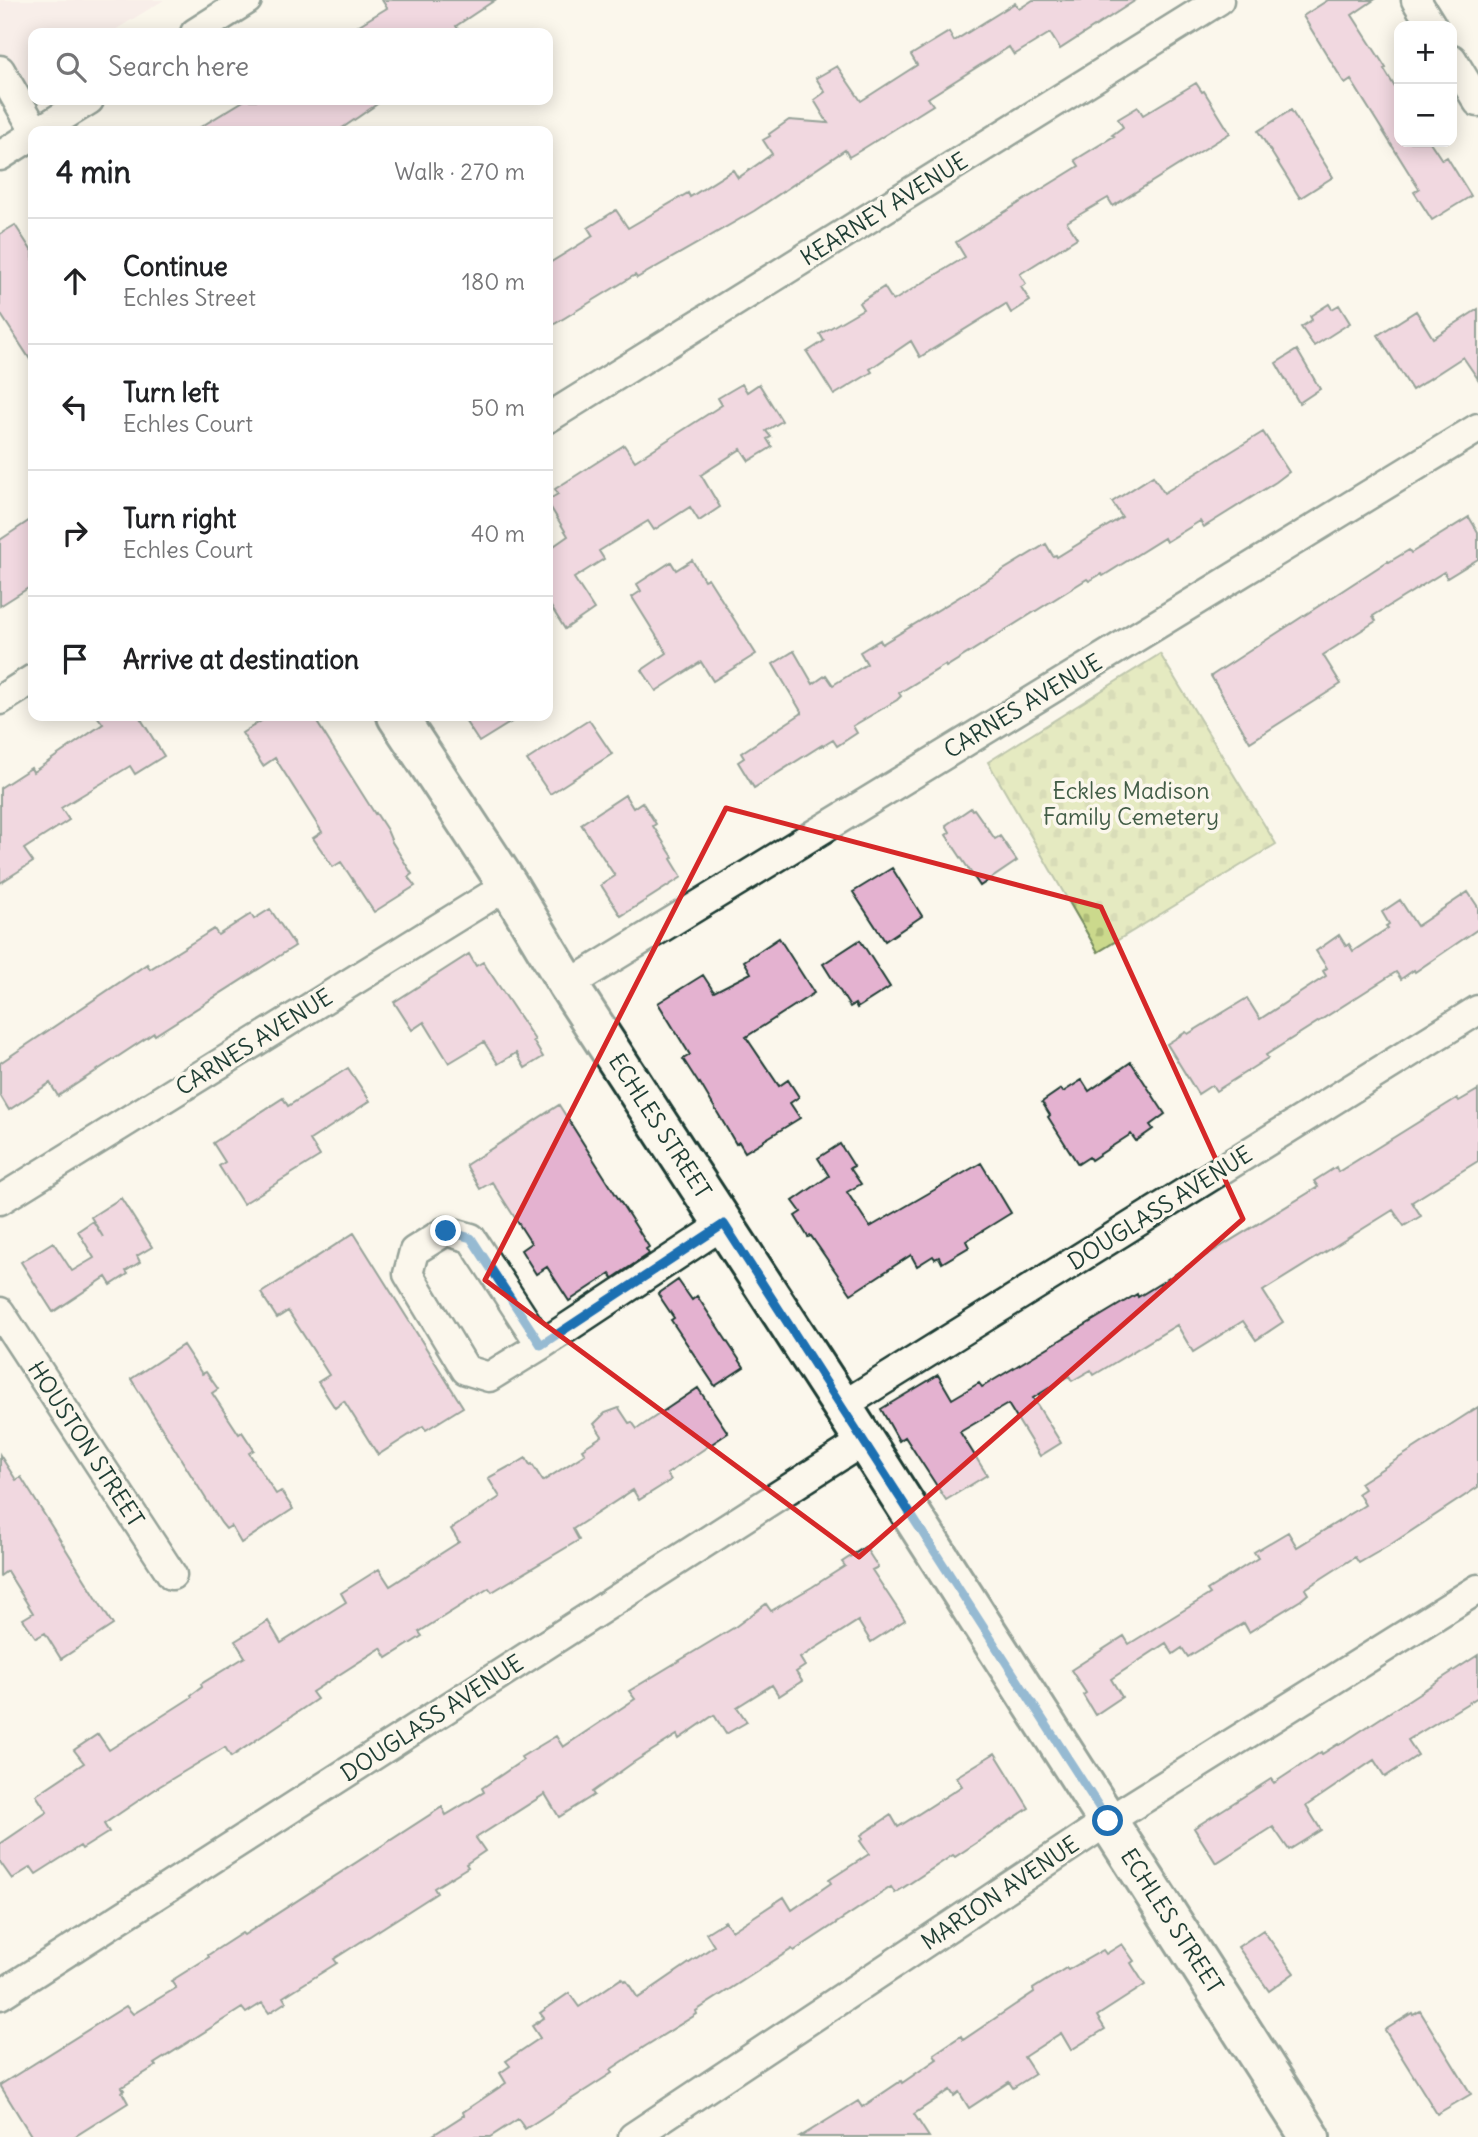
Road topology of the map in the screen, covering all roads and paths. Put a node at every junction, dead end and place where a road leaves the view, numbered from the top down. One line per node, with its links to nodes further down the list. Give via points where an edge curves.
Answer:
1 (247, 0): 5 (street)
2 (1219, 0): 14 (street, KEARNEY AVENUE)
3 (1416, 0): 4 (street)
4 (1429, 21)
5 (203, 28)
6 (1457, 67): 8 (street)
7 (0, 70): 10 (street)
8 (1478, 102)
9 (81, 105): 11 (street)
10 (33, 126)
11 (46, 126)
12 (28, 137): 13 (street)
13 (0, 156)
14 (553, 415)
15 (1478, 428): 20 (street, CARNES AVENUE)
16 (28, 682): 17 (street)
17 (0, 700)
18 (400, 721): 19 (street, ECHLES STREET)
19 (508, 884): 20 (street, ECHLES STREET); 22 (street, CARNES AVENUE)
20 (568, 985): 23 (street, ECHLES STREET)
21 (1478, 1010): 26 (street, DOUGLASS AVENUE)
22 (0, 1200)
23 (724, 1224): 25 (street); 26 (street, ECHLES STREET)
24 (0, 1312): 28 (street, HOUSTON STREET)
25 (541, 1345): 25 (street, via 489,1377 466,1370 408,1274 414,1251 446,1231 471,1238)
26 (842, 1406): 27 (street, ECHLES STREET)
27 (864, 1440): 30 (street, ECHLES STREET); 31 (street, DOUGLASS AVENUE)
28 (172, 1576)
29 (1478, 1589): 30 (street, MARION AVENUE)
30 (1108, 1821): 32 (street, MARION AVENUE); 33 (street, ECHLES STREET)
31 (0, 1995)
32 (634, 2137)
33 (1310, 2137)

